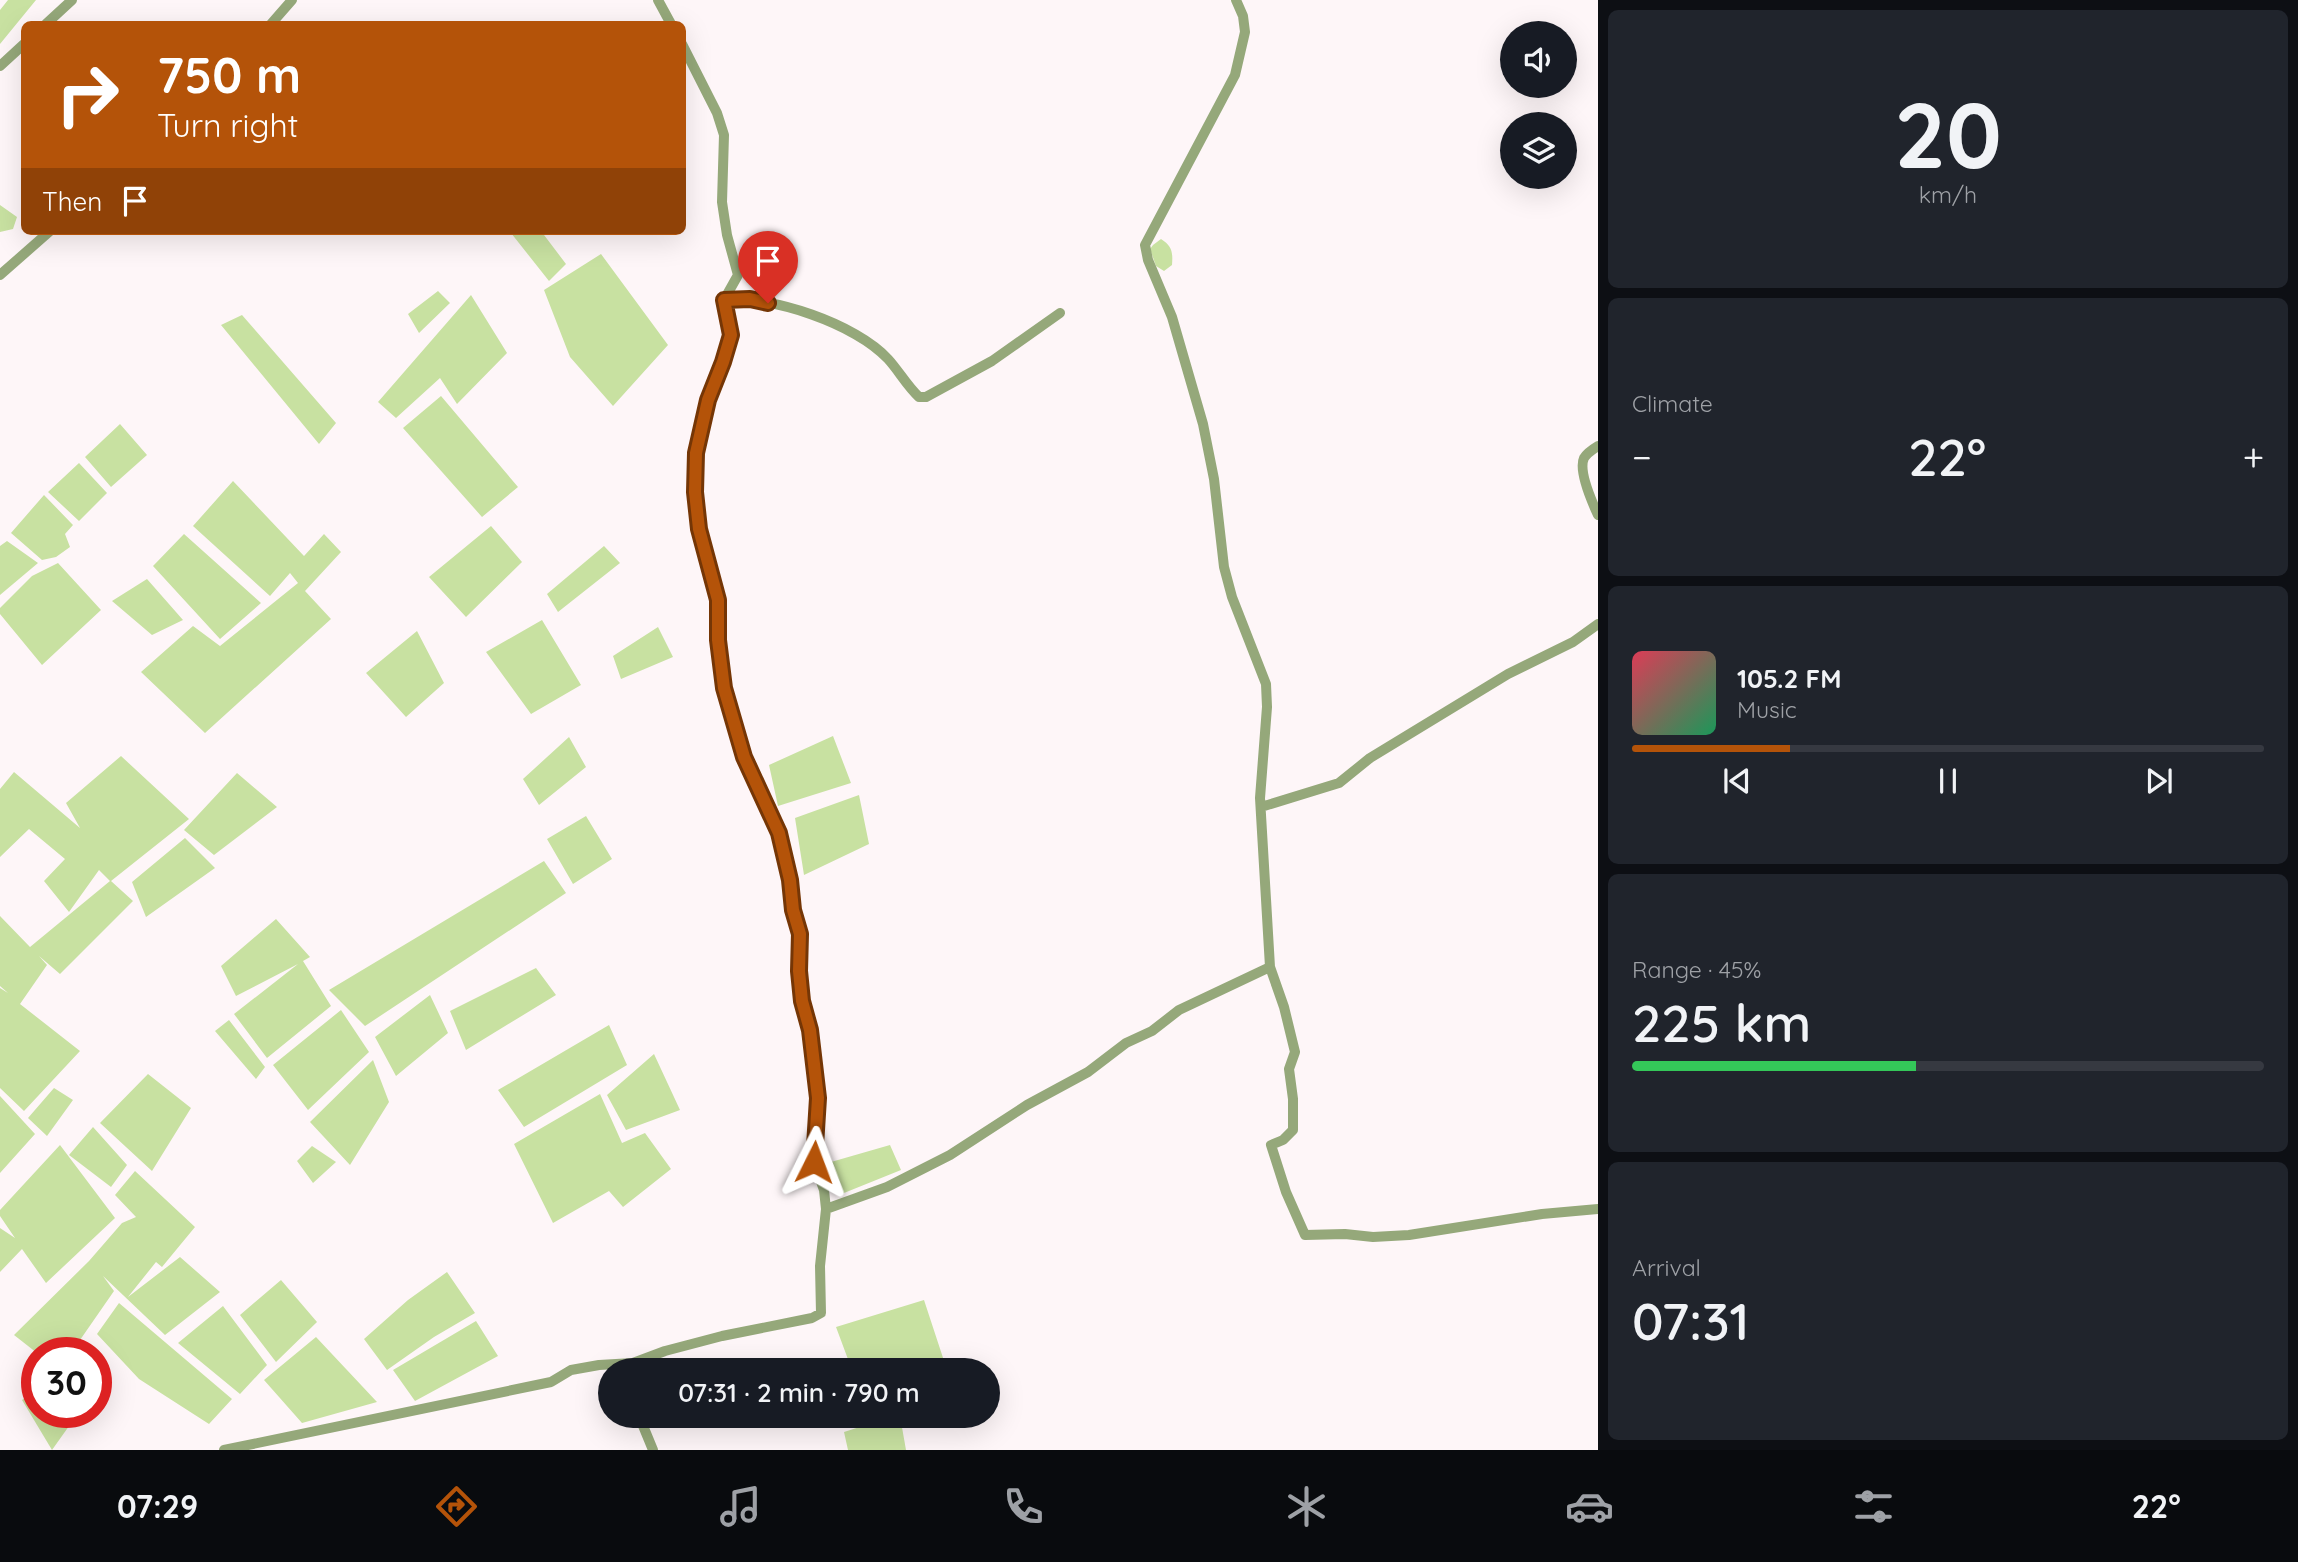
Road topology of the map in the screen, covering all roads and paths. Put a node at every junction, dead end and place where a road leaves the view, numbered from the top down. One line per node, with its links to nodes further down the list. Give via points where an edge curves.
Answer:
1 (72, 0): 5 (street)
2 (292, 0): 6 (street)
3 (658, 0): 7 (street)
4 (1236, 0): 18 (street, via 1245,32 1235,75 1145,245 1172,317 1210,456 1232,597 1265,684)
5 (49, 21)
6 (274, 21)
7 (669, 21)
8 (21, 47): 10 (street)
9 (686, 52): 13 (street, via 724,135 722,202 738,275)
10 (0, 66)
11 (45, 235): 12 (street)
12 (0, 275)
13 (724, 300): 14 (street, via 750,299 802,310 842,328 888,359 919,397 968,376); 20 (street, via 731,335 708,400 696,453 699,529 718,600 724,688 744,757 779,833 790,880 800,934 802,1001 818,1098 814,1162)
14 (1060, 313)
15 (1598, 446): 16 (street, via 1584,458 1582,468)
16 (1598, 515)
17 (1598, 624): 18 (street, via 1370,758 1339,783)
18 (1261, 807): 19 (street)
19 (1270, 967): 20 (street, via 1179,1010 1153,1031 1126,1043 1088,1072 950,1155); 21 (street, via 1296,1052 1289,1069 1293,1130 1270,1145 1305,1235 1409,1235)
20 (826, 1209): 22 (street, via 821,1313)
21 (1598, 1209)
22 (646, 1358)
23 (598, 1368): 25 (street, via 571,1370 551,1382)
24 (644, 1428): 26 (street)
25 (224, 1450)
26 (653, 1450)

